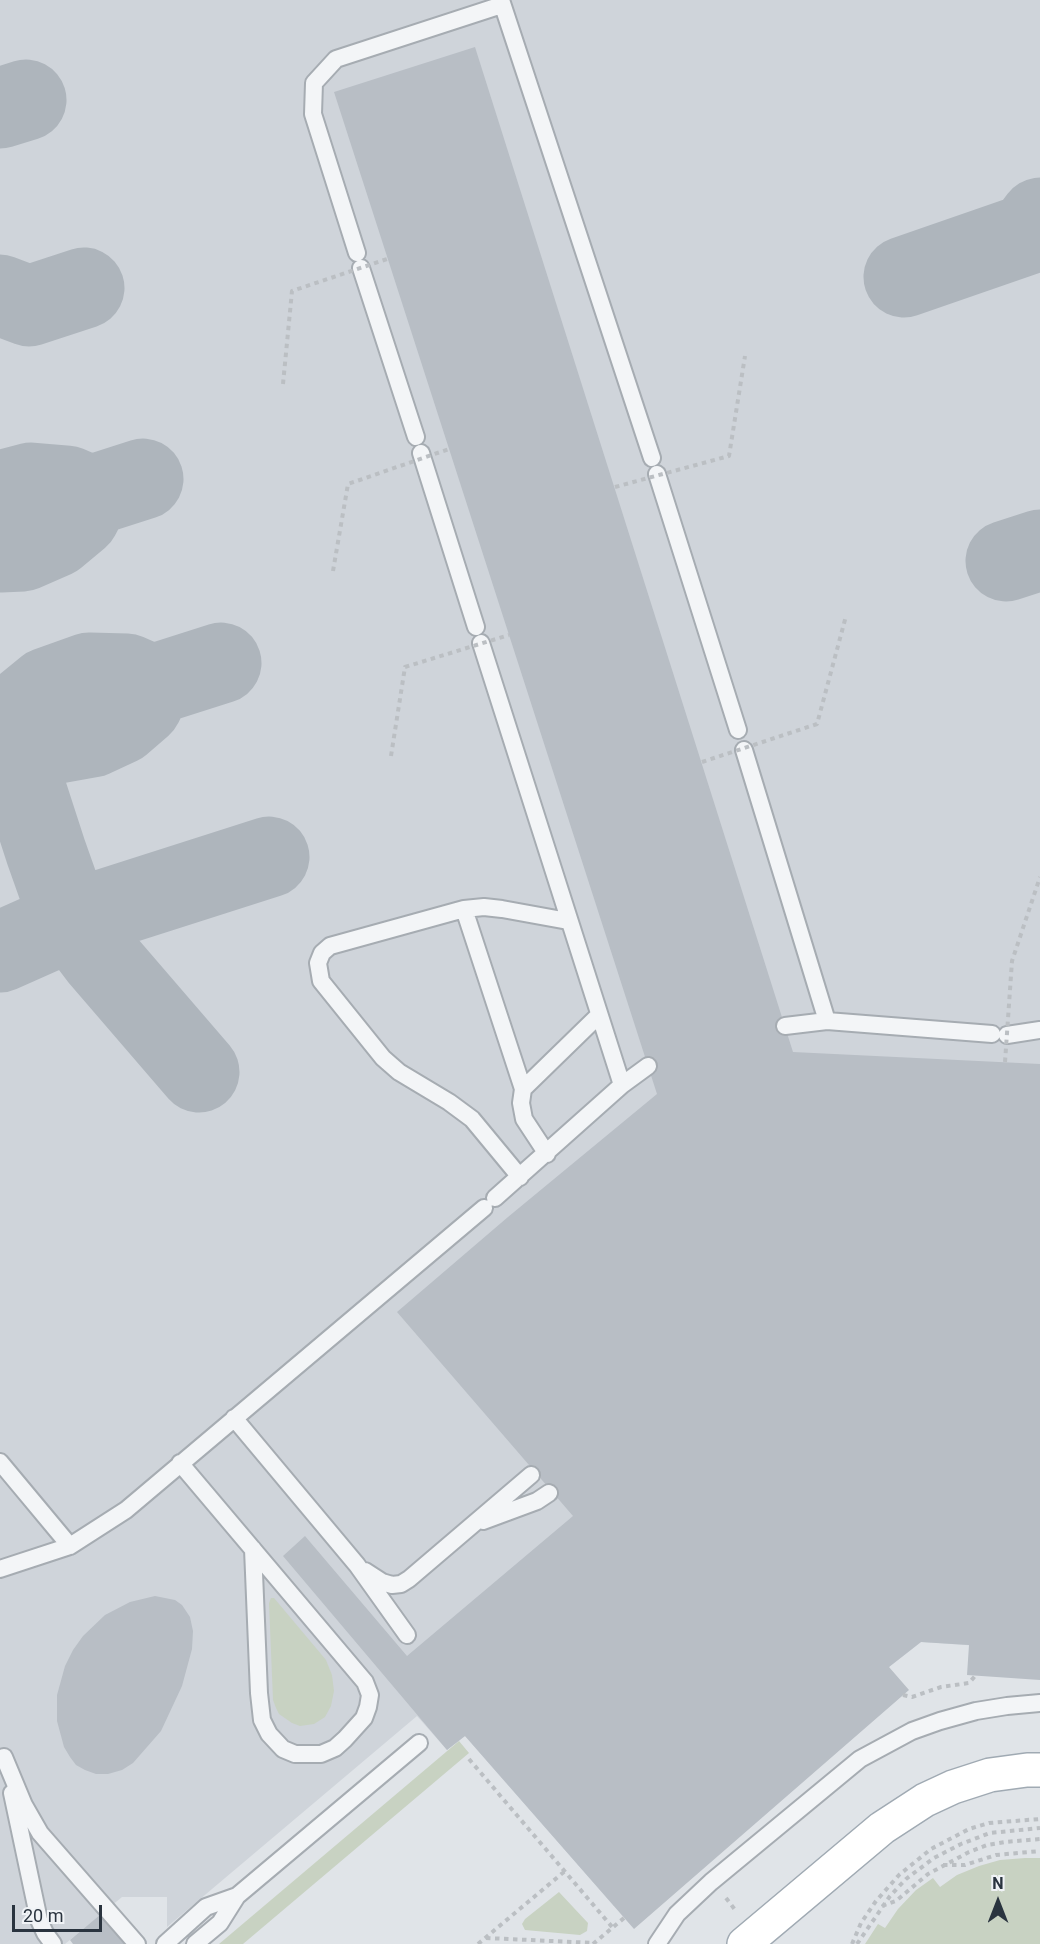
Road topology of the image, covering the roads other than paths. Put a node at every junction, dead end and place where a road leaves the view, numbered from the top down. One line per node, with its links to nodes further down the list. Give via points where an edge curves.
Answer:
1 (501, 2): 2 (lane, via 336,59 314,83 313,114); 4 (lane)
2 (476, 627)
3 (482, 643): 7 (lane)
4 (738, 730)
5 (744, 750): 9 (lane)
6 (464, 909): 7 (lane, via 502,909); 14 (lane); 16 (lane, via 330,946 322,953 318,972 321,981 383,1058 471,1119)
7 (568, 921): 8 (lane)
8 (599, 1015): 13 (lane); 14 (lane)
9 (827, 1021): 10 (lane); 11 (lane, via 999,1034)
10 (785, 1026)
11 (1040, 1030)
12 (648, 1066): 13 (lane)
13 (622, 1085): 15 (lane)
14 (523, 1089): 15 (lane, via 520,1103 524,1119)
15 (547, 1154): 16 (lane)
16 (520, 1177): 17 (lane)
17 (234, 1418): 19 (lane); 25 (lane)
18 (0, 1462): 23 (lane)
19 (180, 1463): 23 (lane, via 126,1510); 24 (lane)
20 (531, 1475): 22 (lane)
21 (549, 1493): 22 (lane)
22 (469, 1528): 25 (lane, via 401,1584 382,1582)
23 (70, 1546): 26 (lane)
24 (253, 1549): 24 (lane, via 365,1682 370,1695 364,1718 357,1727 335,1748 321,1754 295,1754 284,1749 262,1720)
25 (357, 1565): 27 (lane)
26 (0, 1569)
27 (407, 1635)
28 (1040, 1703): 37 (lane, via 986,1709 940,1721 860,1759 711,1882 677,1914)
29 (419, 1743): 32 (lane)
30 (2, 1751): 33 (lane, via 39,1920); 34 (lane, via 40,1833)
31 (1040, 1770): 38 (main road, via 990,1775 925,1800 882,1828)
32 (237, 1896): 35 (lane, via 206,1907); 36 (lane, via 220,1923)
33 (53, 1944)
34 (137, 1944)
35 (165, 1944)
36 (195, 1944)
37 (657, 1944)
38 (744, 1944)

